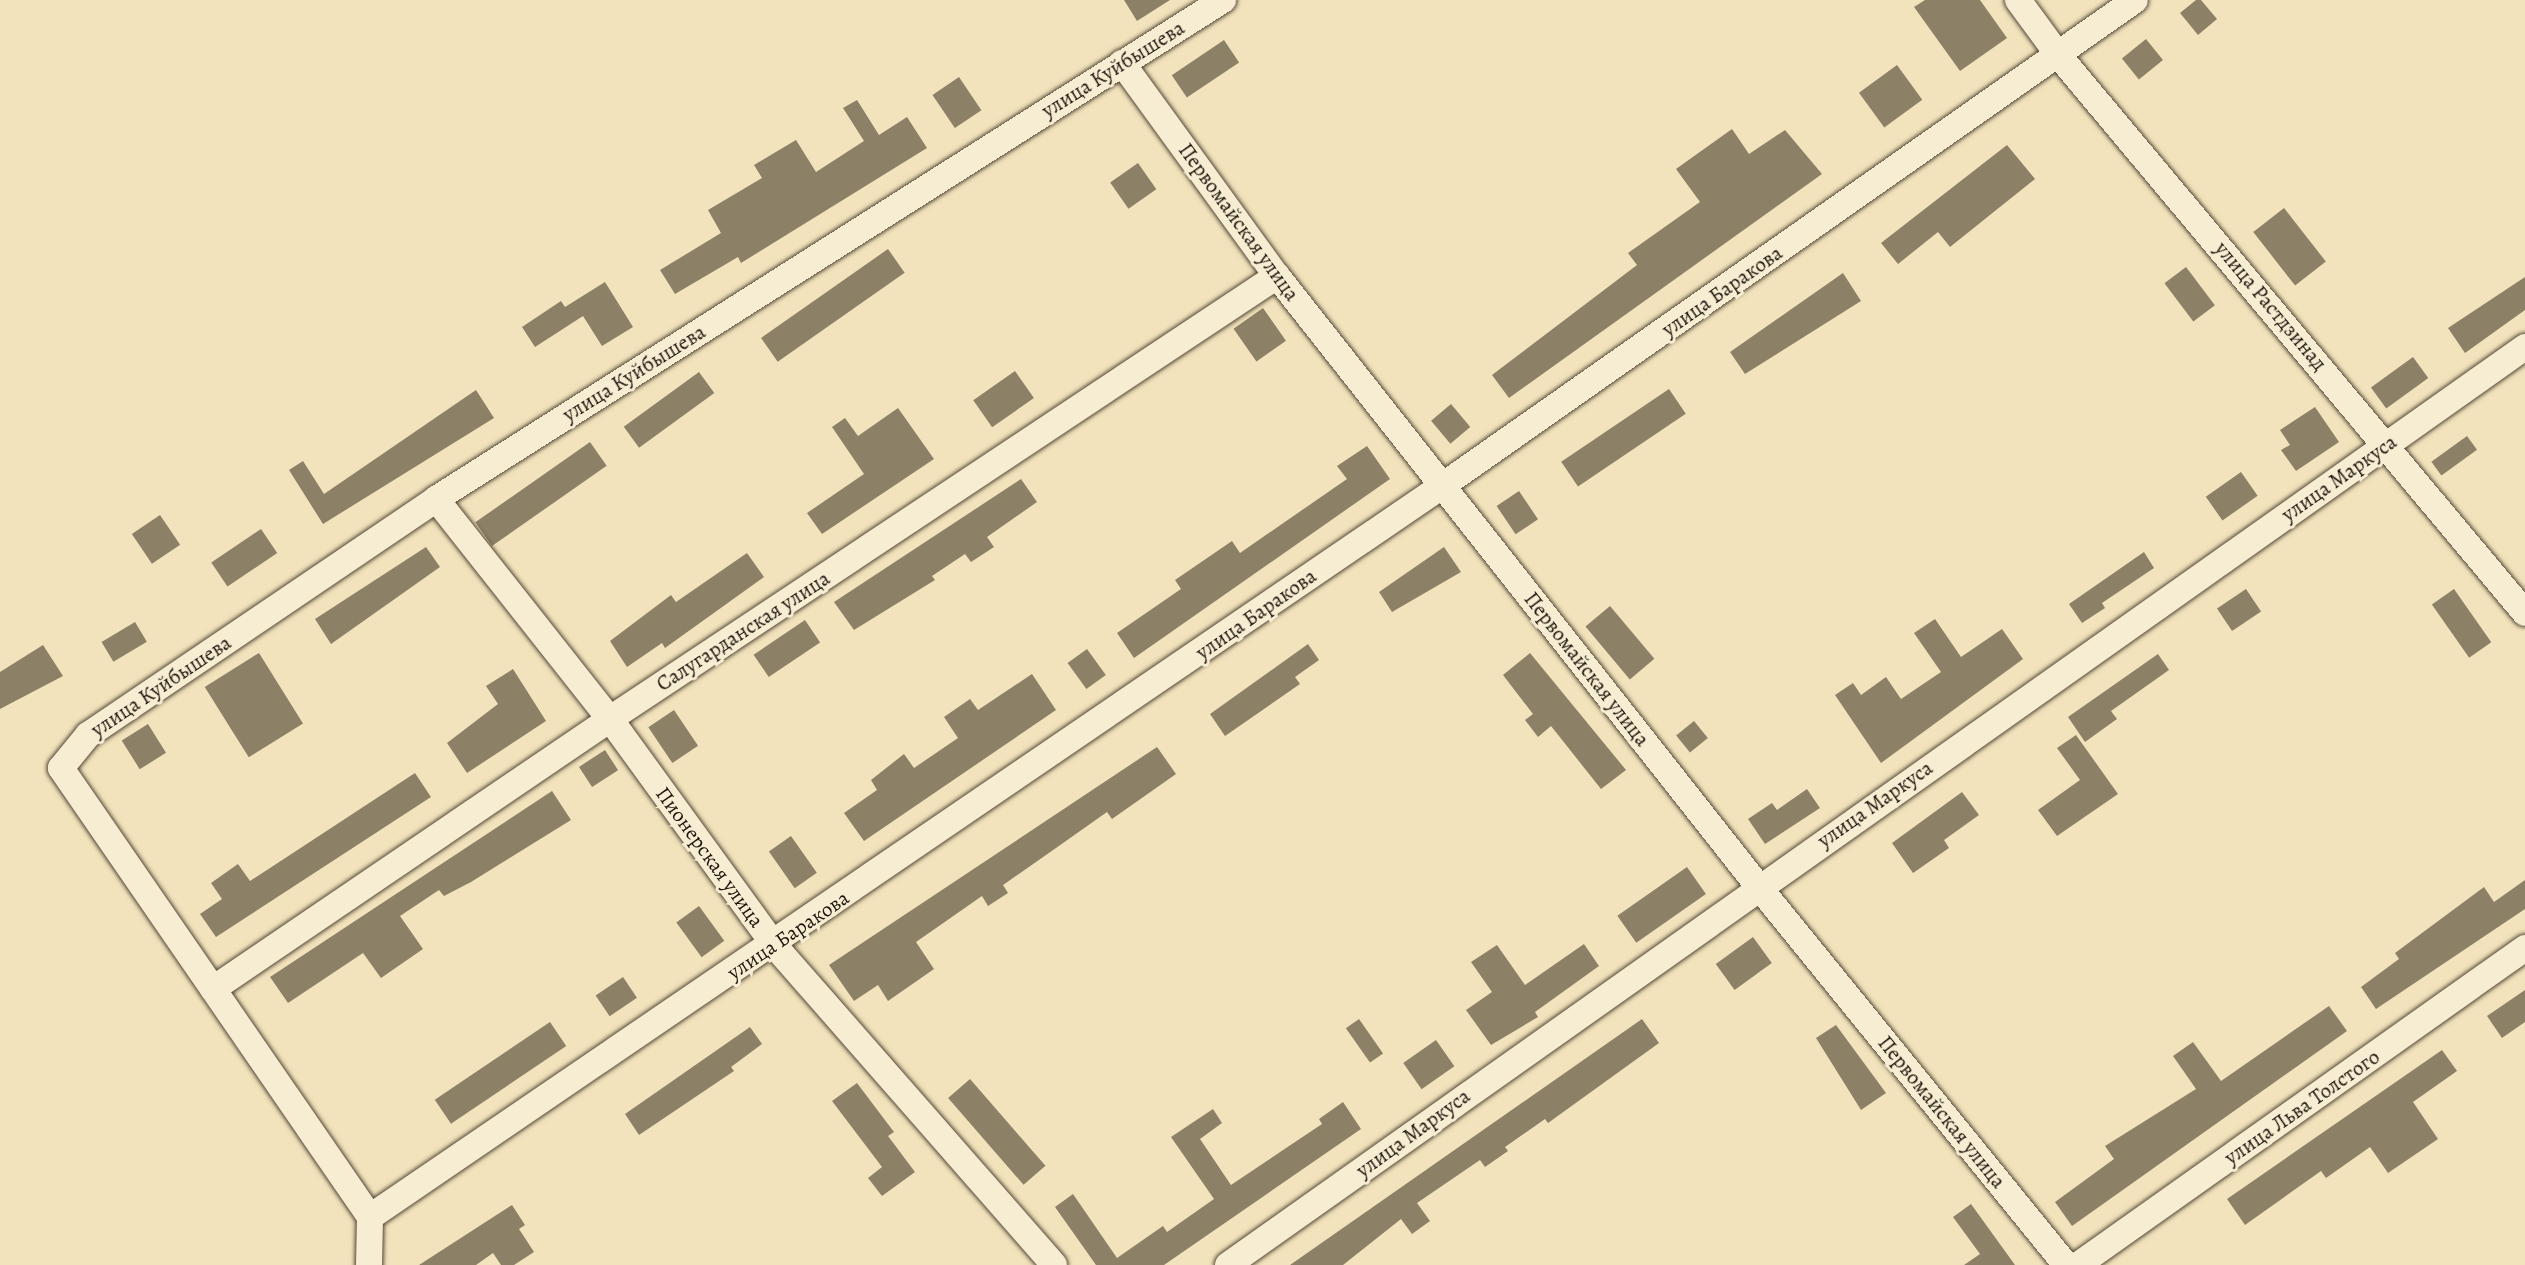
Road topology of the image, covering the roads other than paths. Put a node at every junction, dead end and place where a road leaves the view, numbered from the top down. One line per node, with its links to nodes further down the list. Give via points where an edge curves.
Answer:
1 (1223, 0): 5 (street, улица Куйбышева)
2 (2018, 0): 4 (street, улица Растдзинад)
3 (2134, 0): 4 (street, улица Баракова)
4 (2059, 56): 8 (street, улица Растдзинад); 9 (street, улица Баракова)
5 (1122, 63): 6 (street, Первомайская улица); 10 (street, улица Куйбышева)
6 (1277, 276): 9 (street, Первомайская улица); 12 (street, Салугарданская улица)
7 (2525, 347): 8 (street, улица Маркуса)
8 (2388, 444): 11 (street, улица Растдзинад); 13 (street, улица Маркуса)
9 (1442, 486): 13 (street, Первомайская улица); 14 (street, улица Баракова)
10 (436, 499): 12 (street, Пионерская улица); 16 (street, улица Куйбышева, via 88,735 61,768)
11 (2525, 612)
12 (610, 719): 14 (street, Пионерская улица); 16 (street, Салугарданская улица)
13 (1758, 886): 20 (street, улица Маркуса); 21 (street, Первомайская улица)
14 (774, 945): 17 (street, улица Баракова); 19 (street, Пионерская улица)
15 (2525, 948): 22 (street, улица Льва Толстого)
16 (213, 989): 17 (street)
17 (370, 1217): 18 (street)
18 (369, 1265)
19 (1054, 1265)
20 (1228, 1265)
21 (2066, 1265)
22 (2078, 1265)

